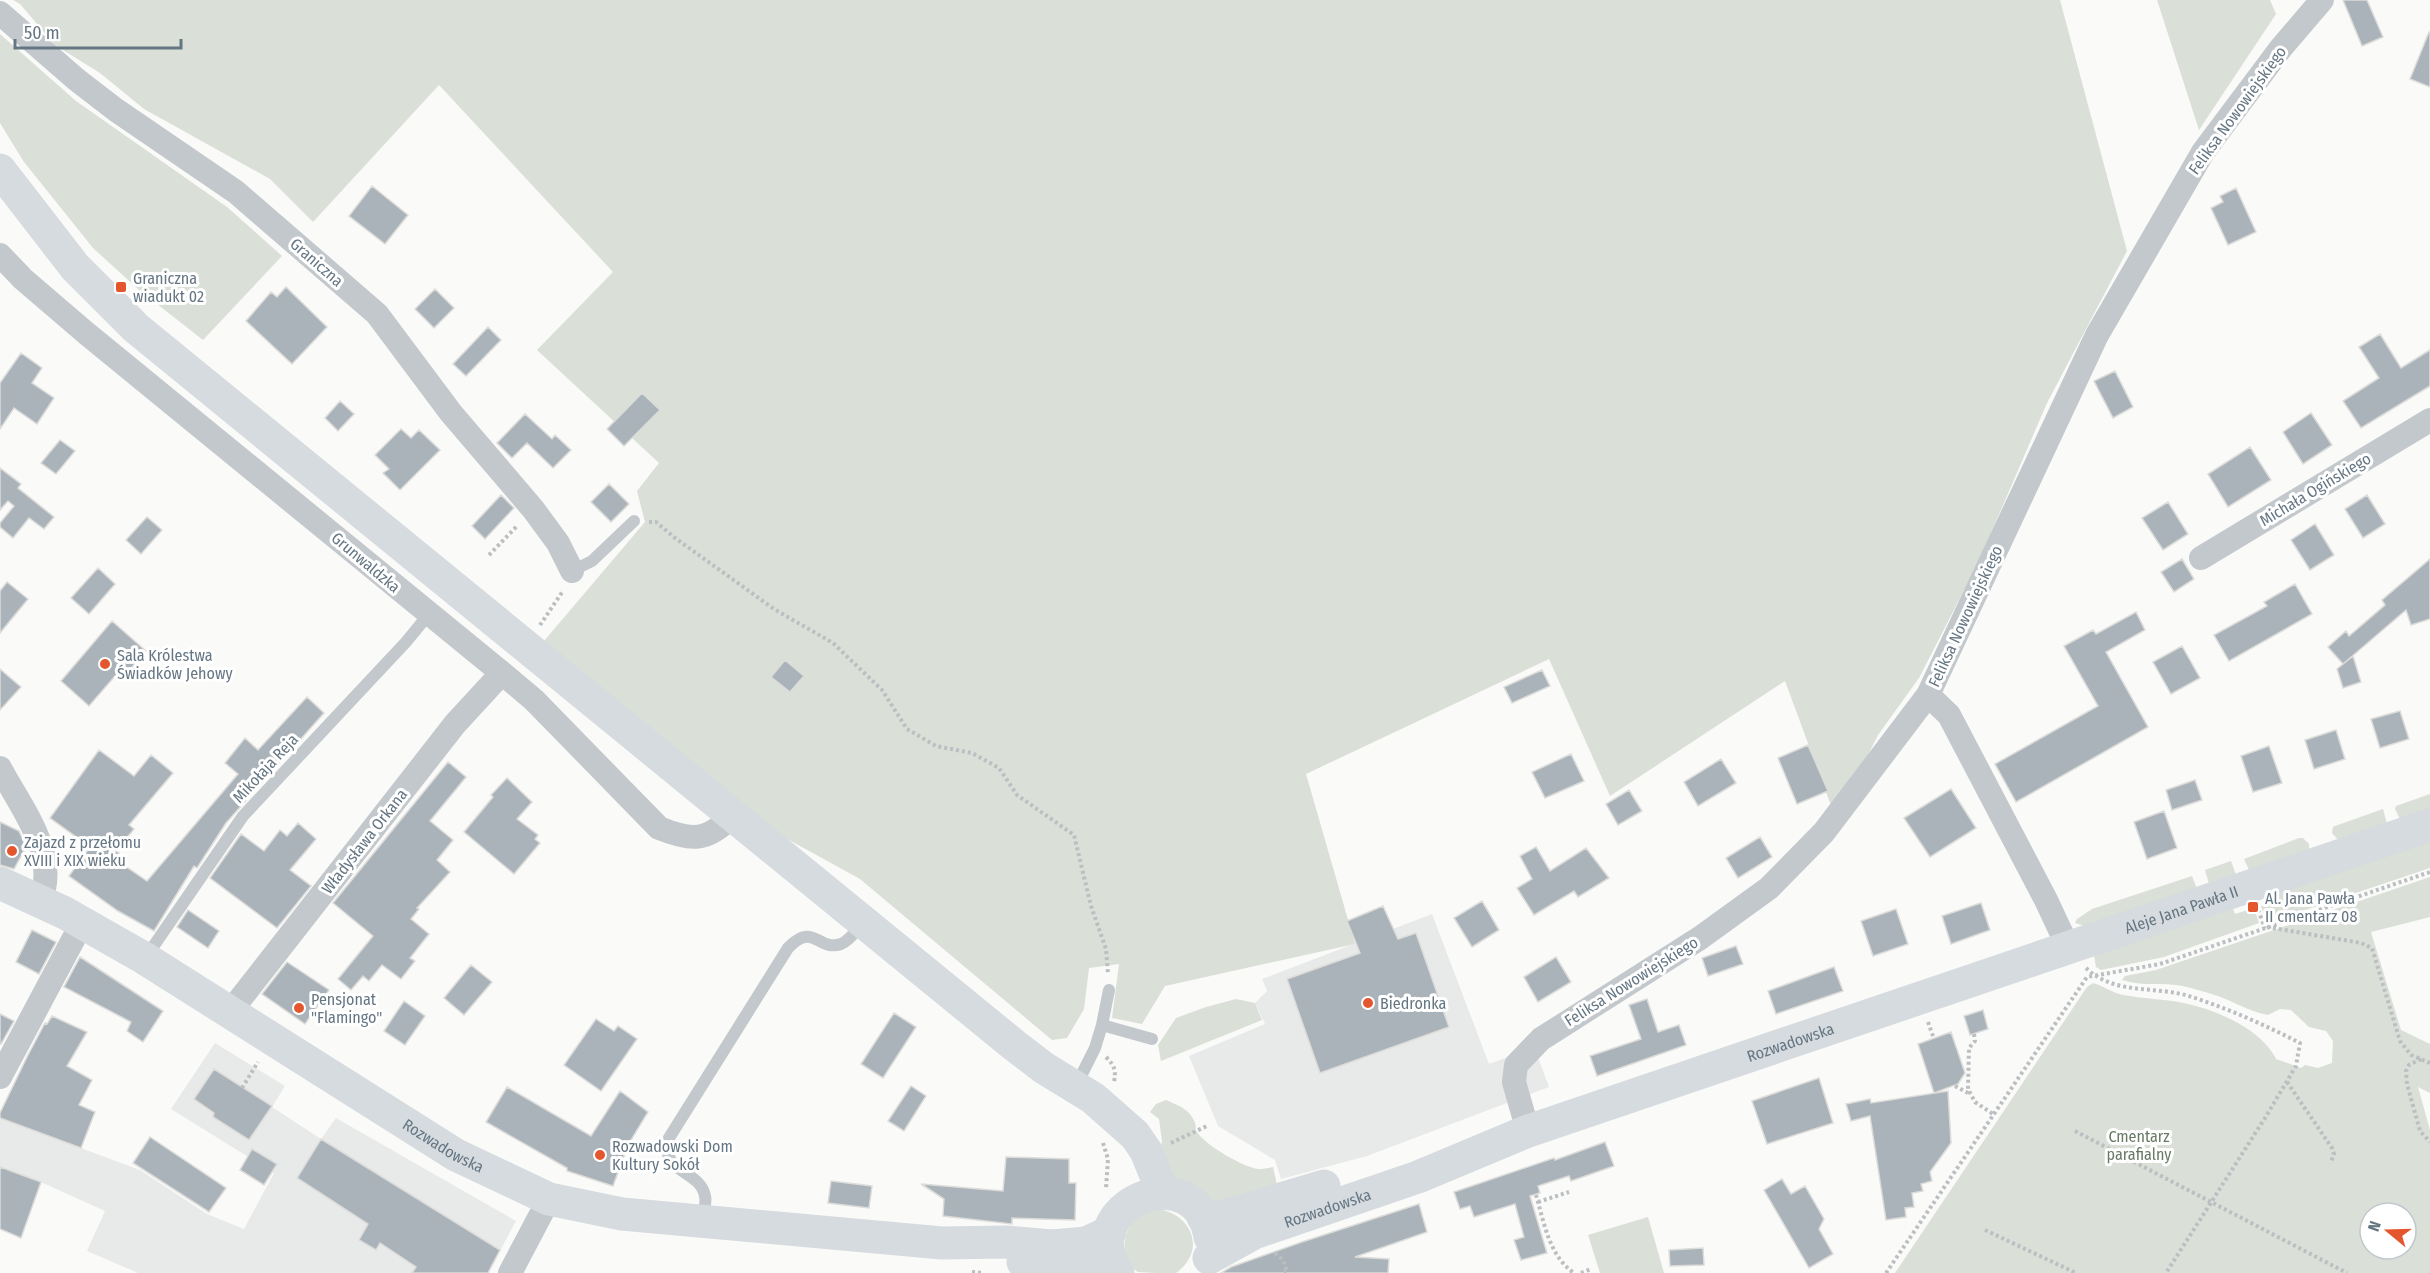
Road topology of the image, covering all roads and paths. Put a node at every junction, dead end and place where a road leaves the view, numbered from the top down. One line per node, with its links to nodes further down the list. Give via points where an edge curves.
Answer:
1 (2322, 0): 14 (street, Feliksa Nowowiejskiego, via 2203,152 2097,335)
2 (0, 13): 6 (street, Graniczna, via 116,110 236,192 377,314 451,413)
3 (0, 170): 12 (street, via 75,267 136,328)
4 (0, 255): 11 (street, Grunwaldzka, via 86,333)
5 (2430, 420): 9 (street, Michała Ogińskiego)
6 (533, 509): 8 (path); 10 (street, Graniczna, via 558,543)
7 (634, 521): 10 (lane, via 592,561); 28 (path, via 656,522 774,609 833,643 882,690 907,729 936,746 972,753 999,768 1017,795 1074,835 1106,949)
8 (489, 555)
9 (2200, 558)
10 (572, 571): 12 (path, via 557,603)
11 (429, 614): 13 (street, Grunwaldzka); 26 (lane, Mikołaja Reja, via 243,816)
12 (524, 645): 16 (street)
13 (502, 673): 16 (street, Grunwaldzka, via 534,700 659,828 683,837 699,837 721,828); 29 (street, Władysława Orkana, via 455,724)
14 (1928, 695): 25 (street, via 1949,715); 47 (street, Feliksa Nowowiejskiego, via 1824,832 1769,888 1700,938 1541,1039 1516,1065 1514,1082)
15 (0, 768): 20 (street, via 29,816 40,847 46,881)
16 (732, 816): 23 (street)
17 (2430, 825): 25 (street, Aleje Jana Pawła II)
18 (2430, 872): 24 (path)
19 (0, 883): 20 (street, Rozwadowska)
20 (40, 902): 22 (street, Rozwadowska)
21 (2257, 907): 24 (path)
22 (82, 922): 26 (street, Rozwadowska); 38 (street)
23 (864, 922): 41 (street, via 1014,1045); 58 (lane, via 842,943 832,945 806,936 797,938 669,1138 667,1155 701,1187 705,1196)
24 (2266, 927): 27 (path, via 2160,964); 35 (path, via 2372,948 2400,1041 2411,1054)
25 (2068, 947): 27 (path); 47 (street, Rozwadowska)
26 (144, 958): 29 (street, Rozwadowska)
27 (2094, 976): 39 (path, via 2118,987 2190,996 2261,1023 2300,1043 2298,1058); 44 (path, via 2087,977)
28 (1109, 990): 31 (lane)
29 (230, 1012): 54 (street, Rozwadowska, via 456,1155)
30 (1928, 1019): 34 (path)
31 (1102, 1025): 33 (lane); 41 (lane)
32 (1974, 1034): 43 (path, via 1976,1041 1969,1048)
33 (1152, 1039)
34 (1934, 1039)
35 (2422, 1059): 37 (path); 48 (path, via 2409,1065 2407,1084 2420,1131)
36 (258, 1062): 42 (path)
37 (2430, 1063)
38 (0, 1077)
39 (2286, 1082): 50 (path, via 2332,1148); 55 (path)
40 (1955, 1086): 43 (path)
41 (1075, 1087): 53 (street, via 1135,1135 1146,1151)
42 (242, 1088)
43 (1969, 1093): 44 (path)
44 (1993, 1114): 71 (path)
45 (1209, 1125): 49 (path)
46 (2075, 1131): 55 (path)
47 (1521, 1133): 57 (street, Rozwadowska, via 1442,1150 1225,1216); 63 (street, Rozwadowska, via 1418,1177 1254,1233)
48 (2430, 1142)
49 (1167, 1145)
50 (2331, 1162)
51 (1569, 1192): 56 (path)
52 (1536, 1194): 56 (path)
53 (1147, 1197): 57 (street, via 1185,1200); 60 (street, via 1118,1214)
54 (549, 1199): 58 (street, Rozwadowska, via 622,1214); 66 (street)
55 (2211, 1201): 73 (path); 74 (path)
56 (1538, 1202): 69 (path, via 1554,1250)
57 (1203, 1217): 63 (street, via 1211,1244)
58 (701, 1221): 61 (street, Rozwadowska)
59 (1985, 1230): 72 (path)
60 (1110, 1232): 61 (street, Rozwadowska, via 1086,1244); 67 (street, via 1109,1249)
61 (942, 1243): 65 (street, Rozwadowska)
62 (1274, 1252): 68 (path, via 1283,1260 1287,1272)
63 (1205, 1266)
64 (1591, 1269): 70 (path)
65 (1079, 1272)
66 (510, 1273)
67 (1118, 1273)
68 (1284, 1273)
69 (1574, 1273)
70 (1581, 1273)
71 (1886, 1273)
72 (2076, 1273)
73 (2166, 1273)
74 (2347, 1273)

